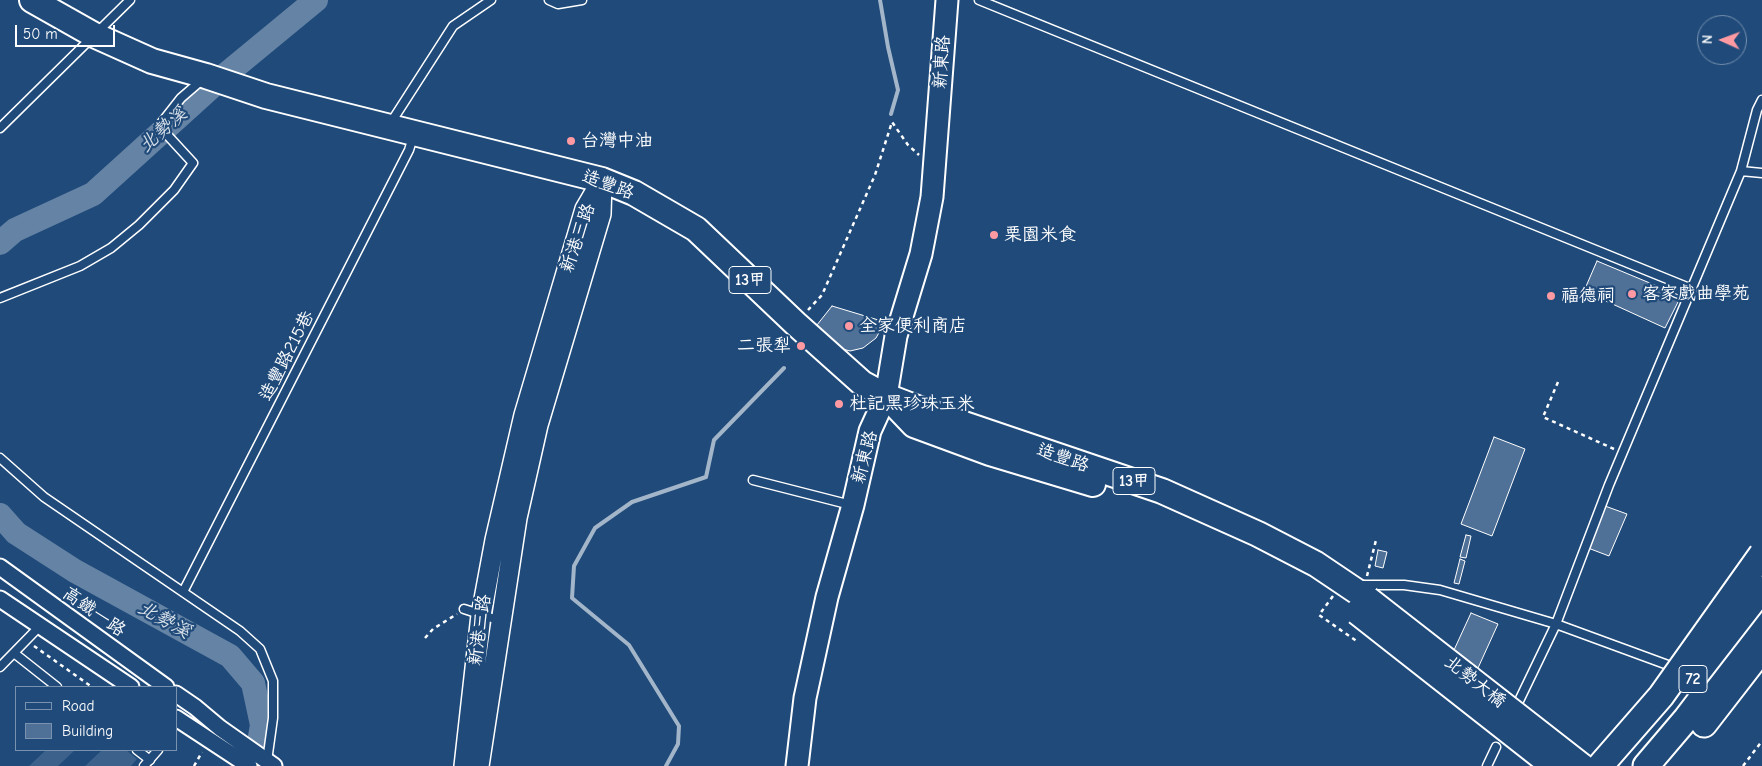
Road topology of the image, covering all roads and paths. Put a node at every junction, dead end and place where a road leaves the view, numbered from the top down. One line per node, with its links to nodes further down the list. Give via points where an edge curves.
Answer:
1 (32, 0): 8 (main road, 13甲)
2 (130, 0): 8 (lane)
3 (491, 0): 12 (lane, via 453,26)
4 (549, 0): 5 (lane, via 558,4)
5 (582, 0)
6 (947, 0): 14 (main road, 新東路)
7 (978, 0): 18 (lane)
8 (94, 35): 9 (main road, 13甲, via 152,61); 11 (lane)
9 (206, 76): 12 (main road, 造豐路 / 13甲, via 266,96); 19 (lane, via 181,98 159,126 193,163 174,190 111,248 80,266)
10 (1762, 100): 15 (lane)
11 (0, 128)
12 (388, 128): 13 (main road, 造豐路 / 13甲)
13 (414, 132): 17 (main road, 造豐路 / 13甲); 31 (lane, 造豐路215巷, via 409,150)
14 (935, 169): 20 (path, via 908,145 892,122 875,175 822,295); 22 (main road, 新東路, via 921,254 896,336)
15 (1741, 171): 16 (lane); 18 (lane)
16 (1762, 173)
17 (602, 180): 20 (main road, 造豐路 / 13甲, via 634,193 696,229); 35 (street, 新港三路, via 585,209 524,415 495,540); 37 (street, 新港三路, via 601,214 538,425 517,518)
18 (1692, 289): 23 (lane)
19 (0, 298)
20 (796, 324): 22 (main road, 造豐路 / 13甲, via 862,383)
21 (1558, 382): 23 (path, via 1543,417)
22 (886, 396): 26 (main road, 新東路, via 870,431); 32 (main road, 造豐路 / 13甲, via 914,425 1157,504)
23 (1622, 453): 38 (lane)
24 (0, 458): 31 (lane, via 44,497)
25 (752, 480): 26 (lane)
26 (853, 505): 67 (main road, 新東路, via 827,597 805,698)
27 (1376, 540): 32 (path)
28 (1762, 554): 71 (highway, bridge, via 1660,696)
29 (0, 567): 46 (street, 高鐵一路)
30 (1762, 589): 72 (highway, 72, bridge)
31 (183, 592): 62 (lane, via 240,631 260,649 273,681)
32 (1353, 594): 38 (lane, via 1404,585 1440,590); 42 (path, via 1319,616); 69 (main road, 北勢大橋 / 13甲, bridge); 70 (main road, 北勢大橋 / 13甲, bridge)
33 (0, 599): 39 (street)
34 (1762, 603): 47 (street)
35 (472, 612): 37 (lane); 40 (path, via 434,629); 65 (street, 新港三路)
36 (1762, 619): 74 (highway, 72)
37 (501, 621): 66 (street, 新港三路)
38 (1556, 624): 47 (lane); 54 (lane)
39 (40, 626): 41 (lane); 50 (street)
40 (425, 638)
41 (26, 640): 44 (lane); 49 (path)
42 (1358, 642)
43 (1762, 649): 75 (highway)
44 (14, 653): 45 (lane); 48 (lane)
45 (0, 667)
46 (146, 672): 51 (street); 52 (street, 高鐵一路)
47 (1704, 678): 73 (street)
48 (56, 686)
49 (91, 686)
50 (131, 686)
51 (134, 686)
52 (165, 686)
53 (178, 695): 62 (street)
54 (1517, 705)
55 (178, 722): 64 (street)
56 (1762, 741): 76 (path)
57 (1496, 747): 68 (lane)
58 (138, 751): 61 (lane)
59 (157, 751): 61 (lane)
60 (202, 752): 63 (path)
61 (147, 763)
62 (270, 764)
63 (194, 766)
64 (249, 766)
65 (464, 766)
66 (480, 766)
67 (797, 766)
68 (1487, 766)
69 (1554, 766)
70 (1582, 766)
71 (1600, 766)
72 (1622, 766)
73 (1632, 766)
74 (1646, 766)
75 (1669, 766)
76 (1743, 766)

